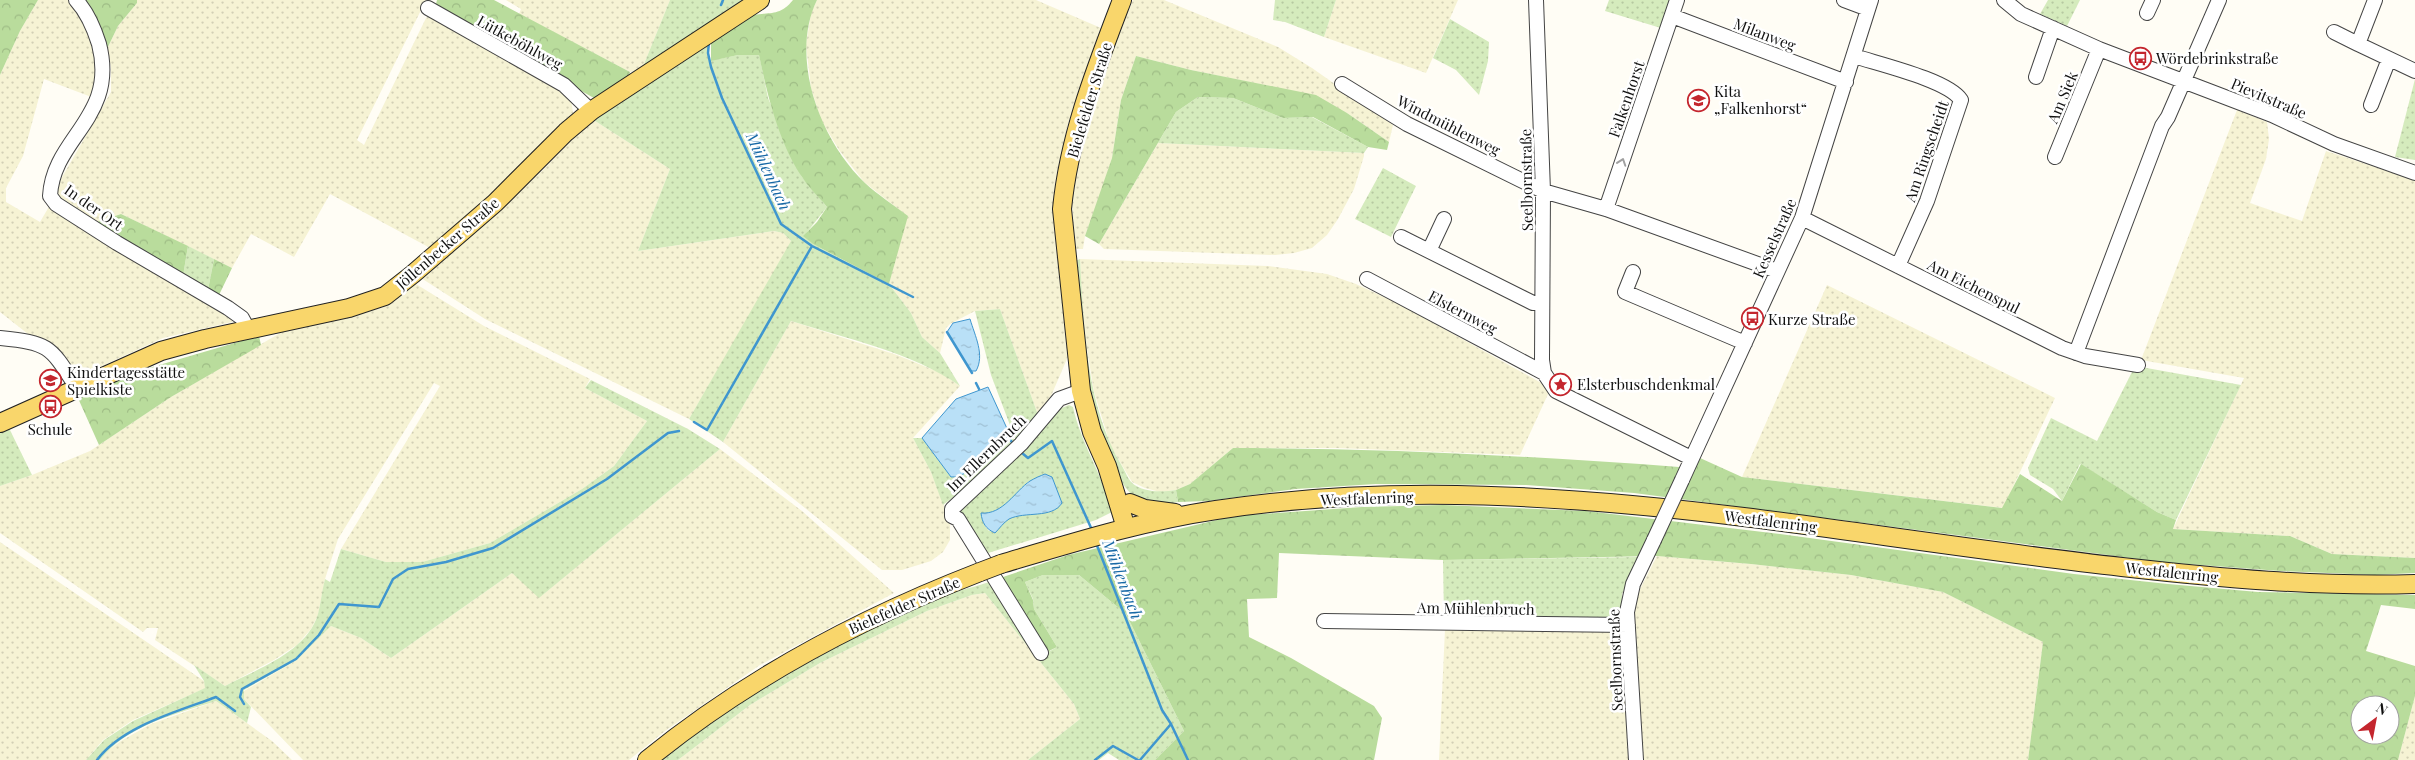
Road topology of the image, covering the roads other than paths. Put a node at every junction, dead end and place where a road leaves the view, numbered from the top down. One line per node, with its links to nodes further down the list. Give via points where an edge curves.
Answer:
1 (76, 0): 41 (street, In der Ort, via 94,27 103,70 102,86 97,101 54,176 50,196 56,204 117,243 228,308 242,318)
2 (760, 0): 27 (main road, Jöllenbecker Straße)
3 (1122, 0): 48 (main road, Bielefelder Straße, via 1080,118 1062,209)
4 (1536, 0): 30 (street, Seelbornstraße)
5 (1677, 0): 14 (street, Falkenhorst)
6 (1844, 0): 11 (street)
7 (2004, 0): 15 (street, Pievitstraße, via 2022,14)
8 (2153, 0): 13 (street)
9 (2219, 0): 23 (street)
10 (2375, 0): 17 (street)
11 (1869, 4): 19 (street, Kesselstraße)
12 (428, 8): 27 (street, Lütkeböhlweg, via 564,86)
13 (2147, 14)
14 (1672, 16): 24 (street, Milanweg); 31 (street, Falkenhorst, one-way to 14)
15 (2053, 28): 18 (street, Pievitstraße); 22 (street)
16 (2334, 32): 17 (street)
17 (2358, 44): 20 (street)
18 (2099, 49): 23 (street, Pievitstraße); 28 (street, Am Siek)
19 (1854, 56): 24 (street, Kesselstraße); 36 (street, Am Ringscheidt, via 1927,79 1955,93 1961,100 1927,201)
20 (2389, 59): 21 (street); 26 (street)
21 (2415, 72)
22 (2036, 77)
23 (2183, 80): 29 (street, Pievitstraße, via 2272,115 2334,144); 44 (street, via 2162,126)
24 (1846, 82): 32 (street, Kesselstraße)
25 (1342, 84): 30 (street, Windmühlenweg, via 1407,124)
26 (2371, 105)
27 (591, 111): 41 (main road, Jöllenbecker Straße, via 495,203 385,296 349,308)
28 (2055, 157)
29 (2415, 173)
30 (1543, 191): 31 (street); 40 (street, Seelbornstraße)
31 (1606, 208): 37 (street)
32 (1802, 218): 36 (street, Am Eichenspul); 37 (street, Kesselstraße)
33 (1444, 219): 35 (street)
34 (1401, 237): 35 (street)
35 (1429, 251): 40 (street, via 1533,303)
36 (1898, 266): 44 (street, Am Eichenspul)
37 (1777, 271): 43 (street, Kesselstraße)
38 (1633, 272): 43 (street, via 1625,292)
39 (1367, 279): 46 (street, Elsternweg)
40 (1541, 303): 46 (street, Seelbornstraße)
41 (248, 329): 47 (main road, Jöllenbecker Straße, via 161,351)
42 (0, 338): 47 (street, via 35,342 48,349)
43 (1745, 343): 50 (street, Kesselstraße)
44 (2076, 354): 45 (street, Am Eichenspul)
45 (2138, 365)
46 (1543, 366): 50 (street, via 1556,391)
47 (77, 388): 49 (main road, Jöllenbecker Straße)
48 (1081, 391): 51 (main road, Bielefelder Straße, via 1092,432); 59 (street, Im Ellernbruch, via 1059,399 1021,444 952,509 952,516 958,519)
49 (0, 423)
50 (1691, 458): 52 (street, Kesselstraße)
51 (1107, 466): 53 (main road, Bielefelder Straße); 55 (main road, Bielefelder Straße)
52 (1682, 480): 58 (street, Seelbornstraße, bridge, via 1633,584 1628,600)
53 (1130, 503): 54 (main road, via 1145,509); 55 (main road, Bielefelder Straße)
54 (1185, 515): 55 (main road, Westfalenring); 56 (main road, Westfalenring, via 1266,503 1355,497 1481,496 1574,500 1748,518 2209,577)
55 (1132, 527): 60 (main road, Bielefelder Straße, bridge, via 1001,564 891,609 834,637 714,710)
56 (2415, 584)
57 (1324, 621): 58 (street, Am Mühlenbruch)
58 (1628, 625): 61 (street, Seelbornstraße)
59 (1041, 653)
60 (648, 760)
61 (1636, 760)

